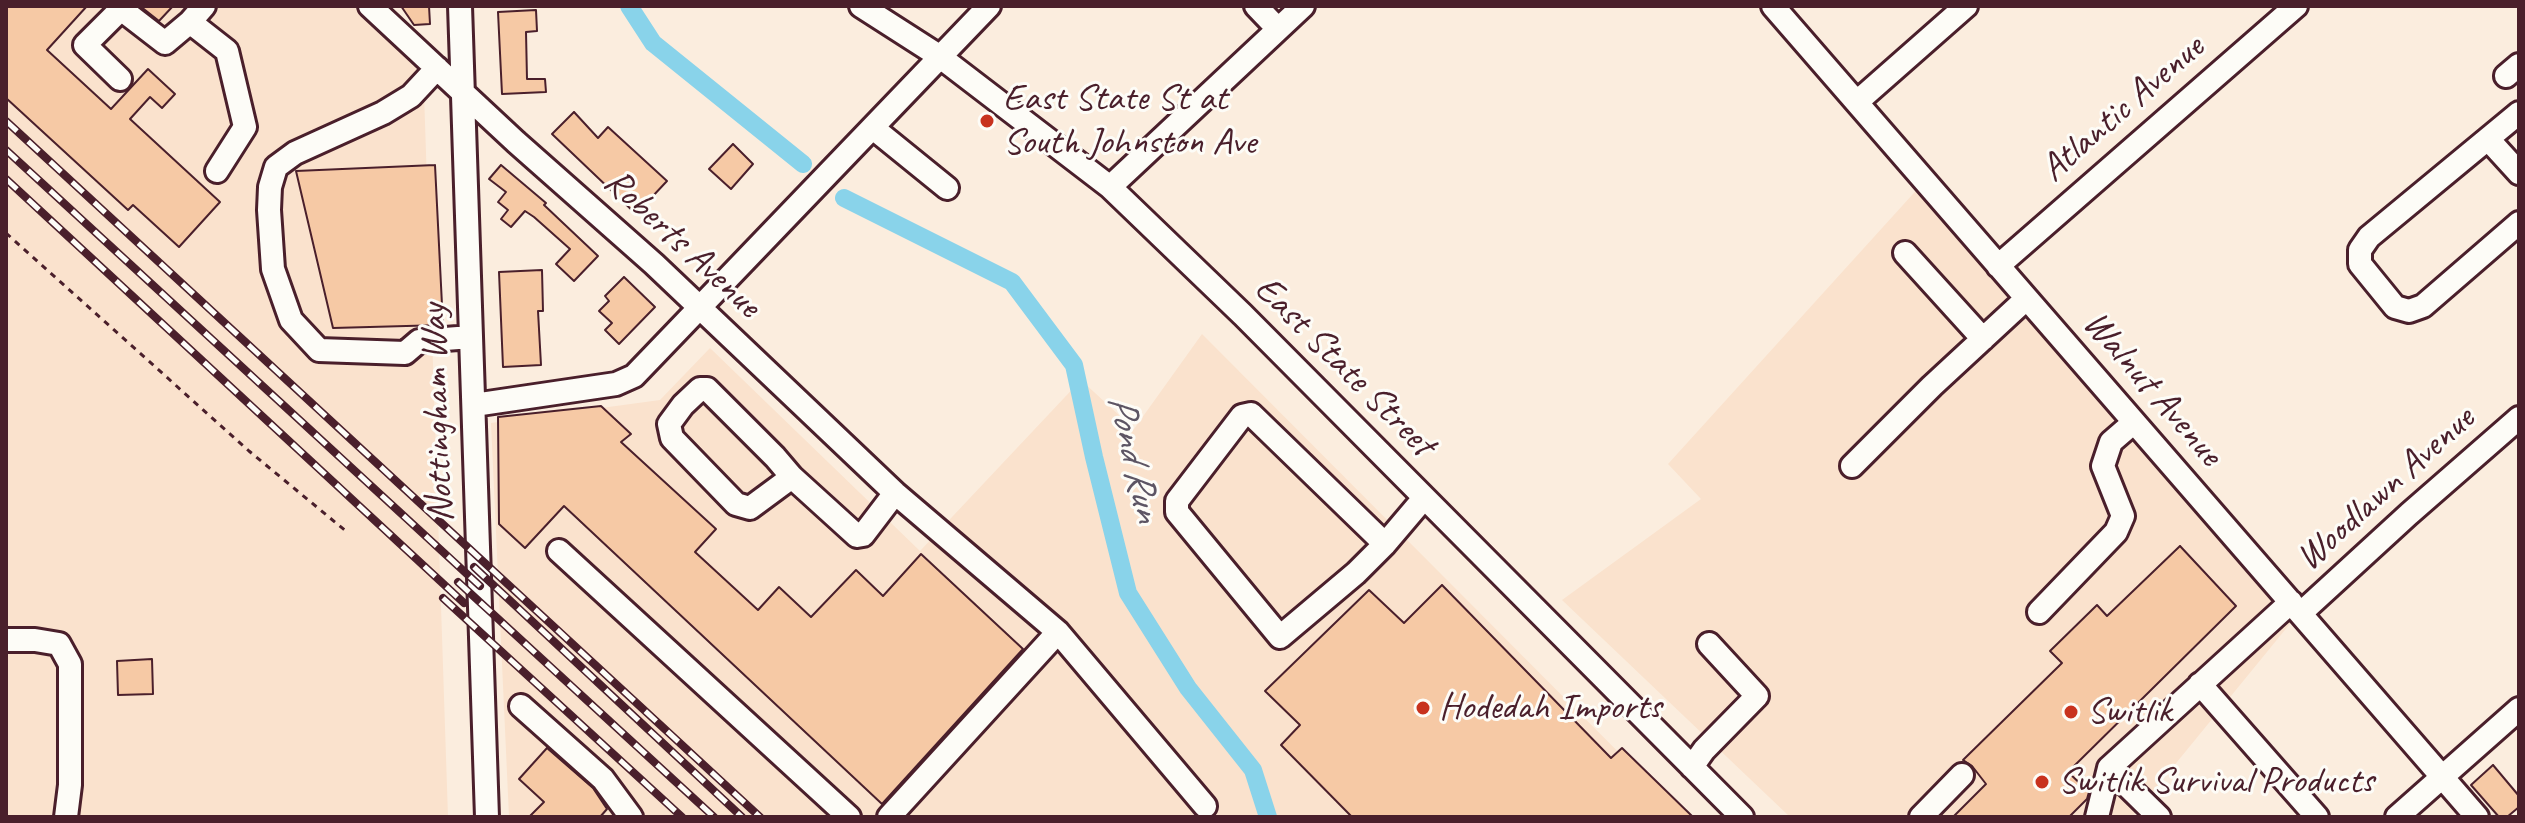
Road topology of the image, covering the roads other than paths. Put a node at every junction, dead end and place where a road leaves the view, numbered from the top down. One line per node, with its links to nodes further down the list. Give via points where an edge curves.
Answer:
1 (370, 6): 13 (street, Roberts Avenue)
2 (460, 6): 15 (street, Nottingham Way)
3 (861, 6): 12 (street, East State Street)
4 (989, 6): 12 (street)
5 (1256, 6): 11 (street)
6 (1303, 6): 11 (street)
7 (1773, 6): 16 (street, Walnut Avenue)
8 (1966, 6): 16 (street)
9 (2296, 6): 26 (street, Atlantic Avenue)
10 (197, 14): 14 (street, via 165,43 121,9 85,45); 20 (street, via 227,51 245,127)
11 (1278, 29): 22 (street)
12 (939, 56): 18 (street); 22 (street, East State Street)
13 (437, 68): 15 (street, Roberts Avenue); 29 (street, via 411,96 276,167 269,210 273,269 291,320 319,350 405,353 419,341)
14 (120, 79)
15 (463, 93): 28 (street, Roberts Avenue); 29 (street, Nottingham Way)
16 (1857, 102): 26 (street, Walnut Avenue)
17 (2519, 113): 19 (street)
18 (873, 128): 23 (street); 28 (street)
19 (2488, 139): 21 (street); 24 (street, via 2369,237 2360,250 2360,264 2395,307 2409,311 2423,306)
20 (217, 171)
21 (2519, 173)
22 (1110, 187): 37 (street, East State Street)
23 (947, 188)
24 (2519, 223)
25 (1905, 253): 30 (street)
26 (1998, 266): 27 (street, Walnut Avenue)
27 (2026, 299): 30 (street); 33 (street, Walnut Avenue)
28 (700, 307): 31 (street, via 634,376 616,384); 36 (street, Roberts Avenue)
29 (471, 337): 31 (street, Nottingham Way)
30 (1983, 339): 34 (street)
31 (474, 405): 54 (street, Nottingham Way)
32 (2519, 418): 40 (street, Woodlawn Avenue)
33 (2133, 423): 40 (street, Walnut Avenue); 41 (street, via 2111,442 2103,466 2123,516 2116,532)
34 (1852, 466)
35 (790, 474): 35 (street, via 750,508 736,504 672,438 669,424 700,389 707,389); 36 (street, via 857,536)
36 (895, 493): 42 (street, Roberts Avenue)
37 (1424, 498): 38 (street); 48 (street, East State Street)
38 (1385, 544): 38 (street, via 1251,414 1242,416 1177,501 1177,512 1280,637)
39 (559, 551): 56 (street)
40 (2296, 608): 45 (street, Woodlawn Avenue); 51 (street, Walnut Avenue)
41 (2039, 612)
42 (1058, 632): 52 (street, Roberts Avenue); 57 (street)
43 (6, 640): 53 (street, via 59,644 70,664)
44 (1709, 644): 48 (street, via 1757,696)
45 (2200, 684): 49 (street, Woodlawn Avenue); 62 (street)
46 (521, 706): 55 (street, via 603,779)
47 (2519, 709): 51 (street)
48 (1692, 767): 58 (street, East State Street)
49 (2109, 768): 60 (street); 61 (street)
50 (1962, 775): 59 (street)
51 (2442, 777): 63 (street); 64 (street, Walnut Avenue)
52 (1205, 806)
53 (66, 817)
54 (487, 817)
55 (631, 817)
56 (849, 817)
57 (889, 817)
58 (1742, 817)
59 (1921, 817)
60 (2097, 817)
61 (2159, 817)
62 (2317, 817)
63 (2397, 817)
64 (2477, 817)

